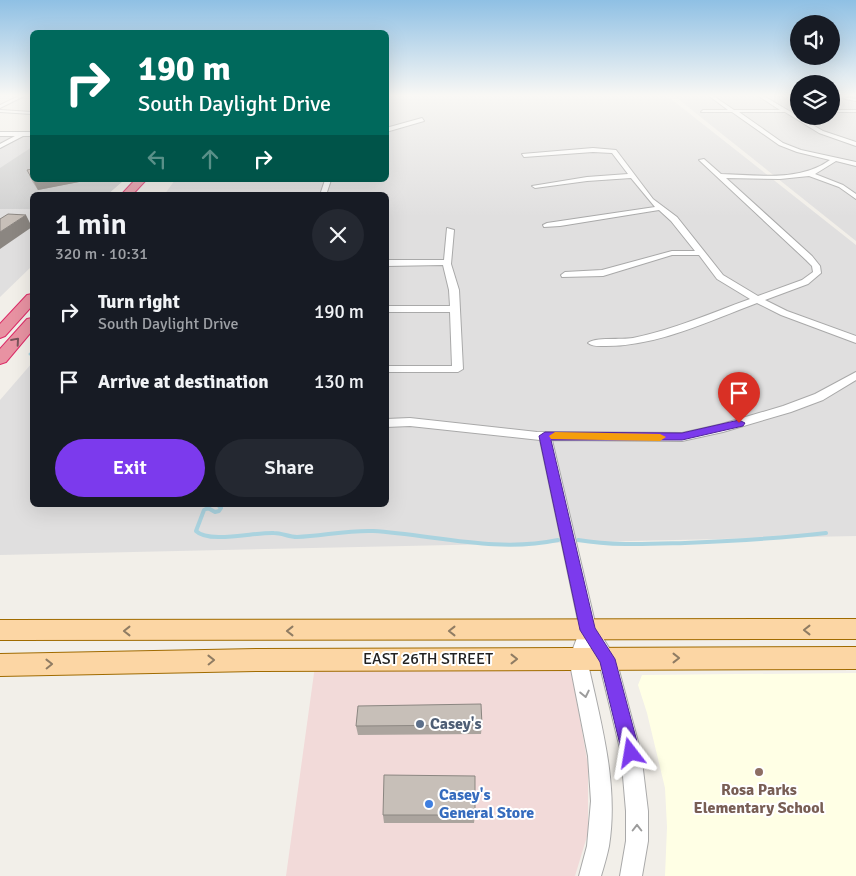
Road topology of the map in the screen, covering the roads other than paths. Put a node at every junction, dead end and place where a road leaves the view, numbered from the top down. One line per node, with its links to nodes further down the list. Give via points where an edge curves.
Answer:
1 (19, 136): 5 (street)
2 (769, 136): 7 (street, via 781,144)
3 (830, 136): 4 (street)
4 (856, 144)
5 (0, 146)
6 (524, 155): 11 (street, via 614,151)
7 (835, 159): 9 (street); 10 (street)
8 (702, 160): 12 (street)
9 (856, 164)
10 (810, 174): 12 (street); 16 (street, via 841,186)
11 (632, 176): 14 (street); 17 (street)
12 (719, 176): 25 (street, via 810,258 818,270 805,282)
13 (146, 182): 15 (highway)
14 (535, 186)
15 (131, 192)
16 (856, 197)
17 (659, 208): 18 (street); 20 (street, via 674,219)
18 (547, 224)
19 (450, 230): 21 (street)
20 (700, 253): 23 (street, via 672,253 603,272); 25 (street, via 720,277)
21 (447, 262): 22 (street); 27 (street)
22 (389, 263)
23 (565, 275)
24 (30, 300): 29 (highway)
25 (756, 300): 30 (street); 31 (street, via 658,336 621,343)
26 (389, 309): 27 (street)
27 (455, 309): 33 (street, via 458,369)
28 (30, 324): 32 (highway, one-way to 28)
29 (0, 333)
30 (856, 340)
31 (593, 343)
32 (0, 359)
33 (389, 369)
34 (856, 375): 36 (street, via 819,397 696,435 668,438)
35 (389, 423): 36 (street, via 410,422)
36 (545, 436): 38 (street)
37 (0, 630): 38 (main road, EAST 26TH STREET, one-way to 37)
38 (588, 630): 39 (main road, EAST 26TH STREET, one-way to 38); 41 (street); 42 (street)
39 (856, 630)
40 (856, 658): 42 (main road, EAST 26TH STREET, one-way to 40)
41 (578, 659): 42 (main road, EAST 26TH STREET); 43 (main road, EAST 26TH STREET, one-way to 41); 44 (street, one-way to 44, via 600,780 598,846)
42 (607, 659): 45 (street, one-way to 42, via 637,841 635,785 631,753)
43 (0, 665)
44 (590, 876)
45 (631, 876)

